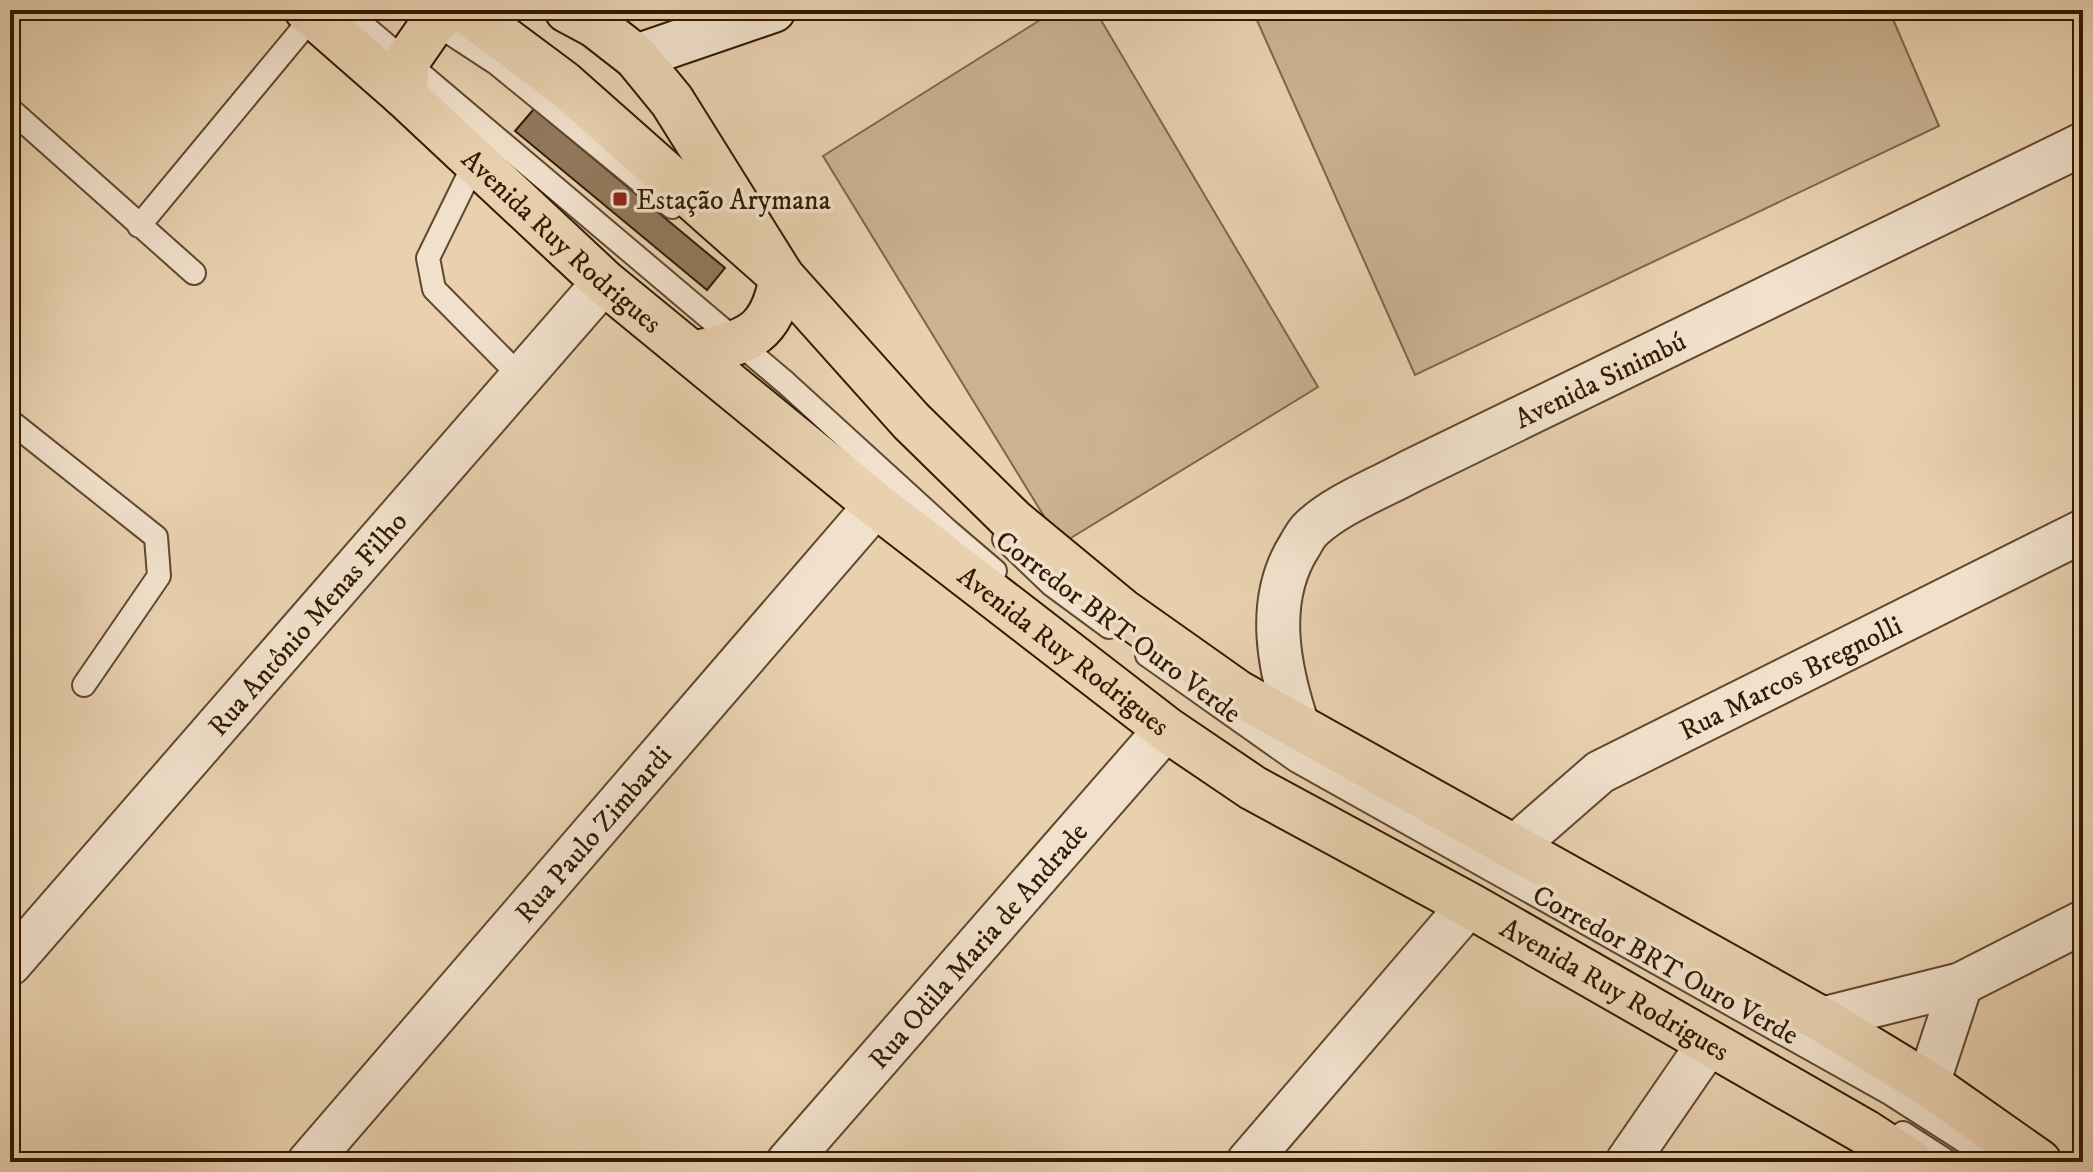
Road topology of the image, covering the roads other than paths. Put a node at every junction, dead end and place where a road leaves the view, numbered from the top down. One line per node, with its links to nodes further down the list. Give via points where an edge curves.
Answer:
1 (567, 10): 5 (main road)
2 (773, 10): 5 (main road)
3 (322, 12): 6 (main road, Avenida Ruy Rodrigues); 10 (lane)
4 (441, 13): 6 (main road); 13 (main road, Avenida Ruy Rodrigues, via 563,83)
5 (636, 57): 13 (main road, via 672,101)
6 (406, 78): 9 (main road, Avenida Ruy Rodrigues); 14 (lane, Corredor BRT Ouro Verde)
7 (12, 111): 10 (lane)
8 (2083, 144): 22 (street, Avenida Sinimbú, via 1411,471 1309,530 1282,585 1277,629)
9 (475, 162): 12 (main road, Avenida Ruy Rodrigues); 16 (lane, via 428,258 434,289)
10 (139, 226): 11 (lane)
11 (194, 273)
12 (604, 282): 15 (main road, Avenida Ruy Rodrigues); 16 (street, Rua Antônio Menas Filho)
13 (779, 290): 14 (main road, via 763,326); 22 (main road, Avenida Ruy Rodrigues, via 1013,521 1122,611); 23 (lane, Corredor BRT Ouro Verde, via 953,492 1052,585 1297,761)
14 (740, 343): 15 (main road); 23 (lane, Corredor BRT Ouro Verde, via 970,550 1183,716 1265,772)
15 (693, 354): 18 (main road, Avenida Ruy Rodrigues)
16 (521, 377): 25 (street, Rua Antônio Menas Filho)
17 (10, 421): 20 (lane, via 156,537 159,576)
18 (876, 505): 21 (main road, Avenida Ruy Rodrigues); 30 (street, Rua Paulo Zimbardi)
19 (2083, 531): 23 (street, Rua Marcos Bregnolli, via 1600,772)
20 (84, 685)
21 (1166, 729): 23 (main road, Avenida Ruy Rodrigues, via 1253,788); 31 (street, Rua Odila Maria de Andrade)
22 (1299, 729): 23 (main road, Avenida Ruy Rodrigues)
23 (1489, 879): 27 (main road, Avenida Ruy Rodrigues); 28 (main road, Avenida Ruy Rodrigues); 32 (street, Rua Marcos Bregnolli); 35 (lane, Corredor BRT Ouro Verde); 36 (lane, Corredor BRT Ouro Verde, via 1891,1094)
24 (2083, 922): 26 (street)
25 (10, 964)
26 (1961, 984): 27 (street); 29 (street)
27 (1821, 1019): 29 (main road, Avenida Ruy Rodrigues)
28 (1709, 1043): 33 (street); 34 (main road, Avenida Ruy Rodrigues)
29 (1928, 1084): 37 (main road, Avenida Ruy Rodrigues)
30 (309, 1162)
31 (788, 1162)
32 (1248, 1162)
33 (1627, 1162)
34 (1911, 1162)
35 (1948, 1162)
36 (1997, 1162)
37 (2039, 1162)

